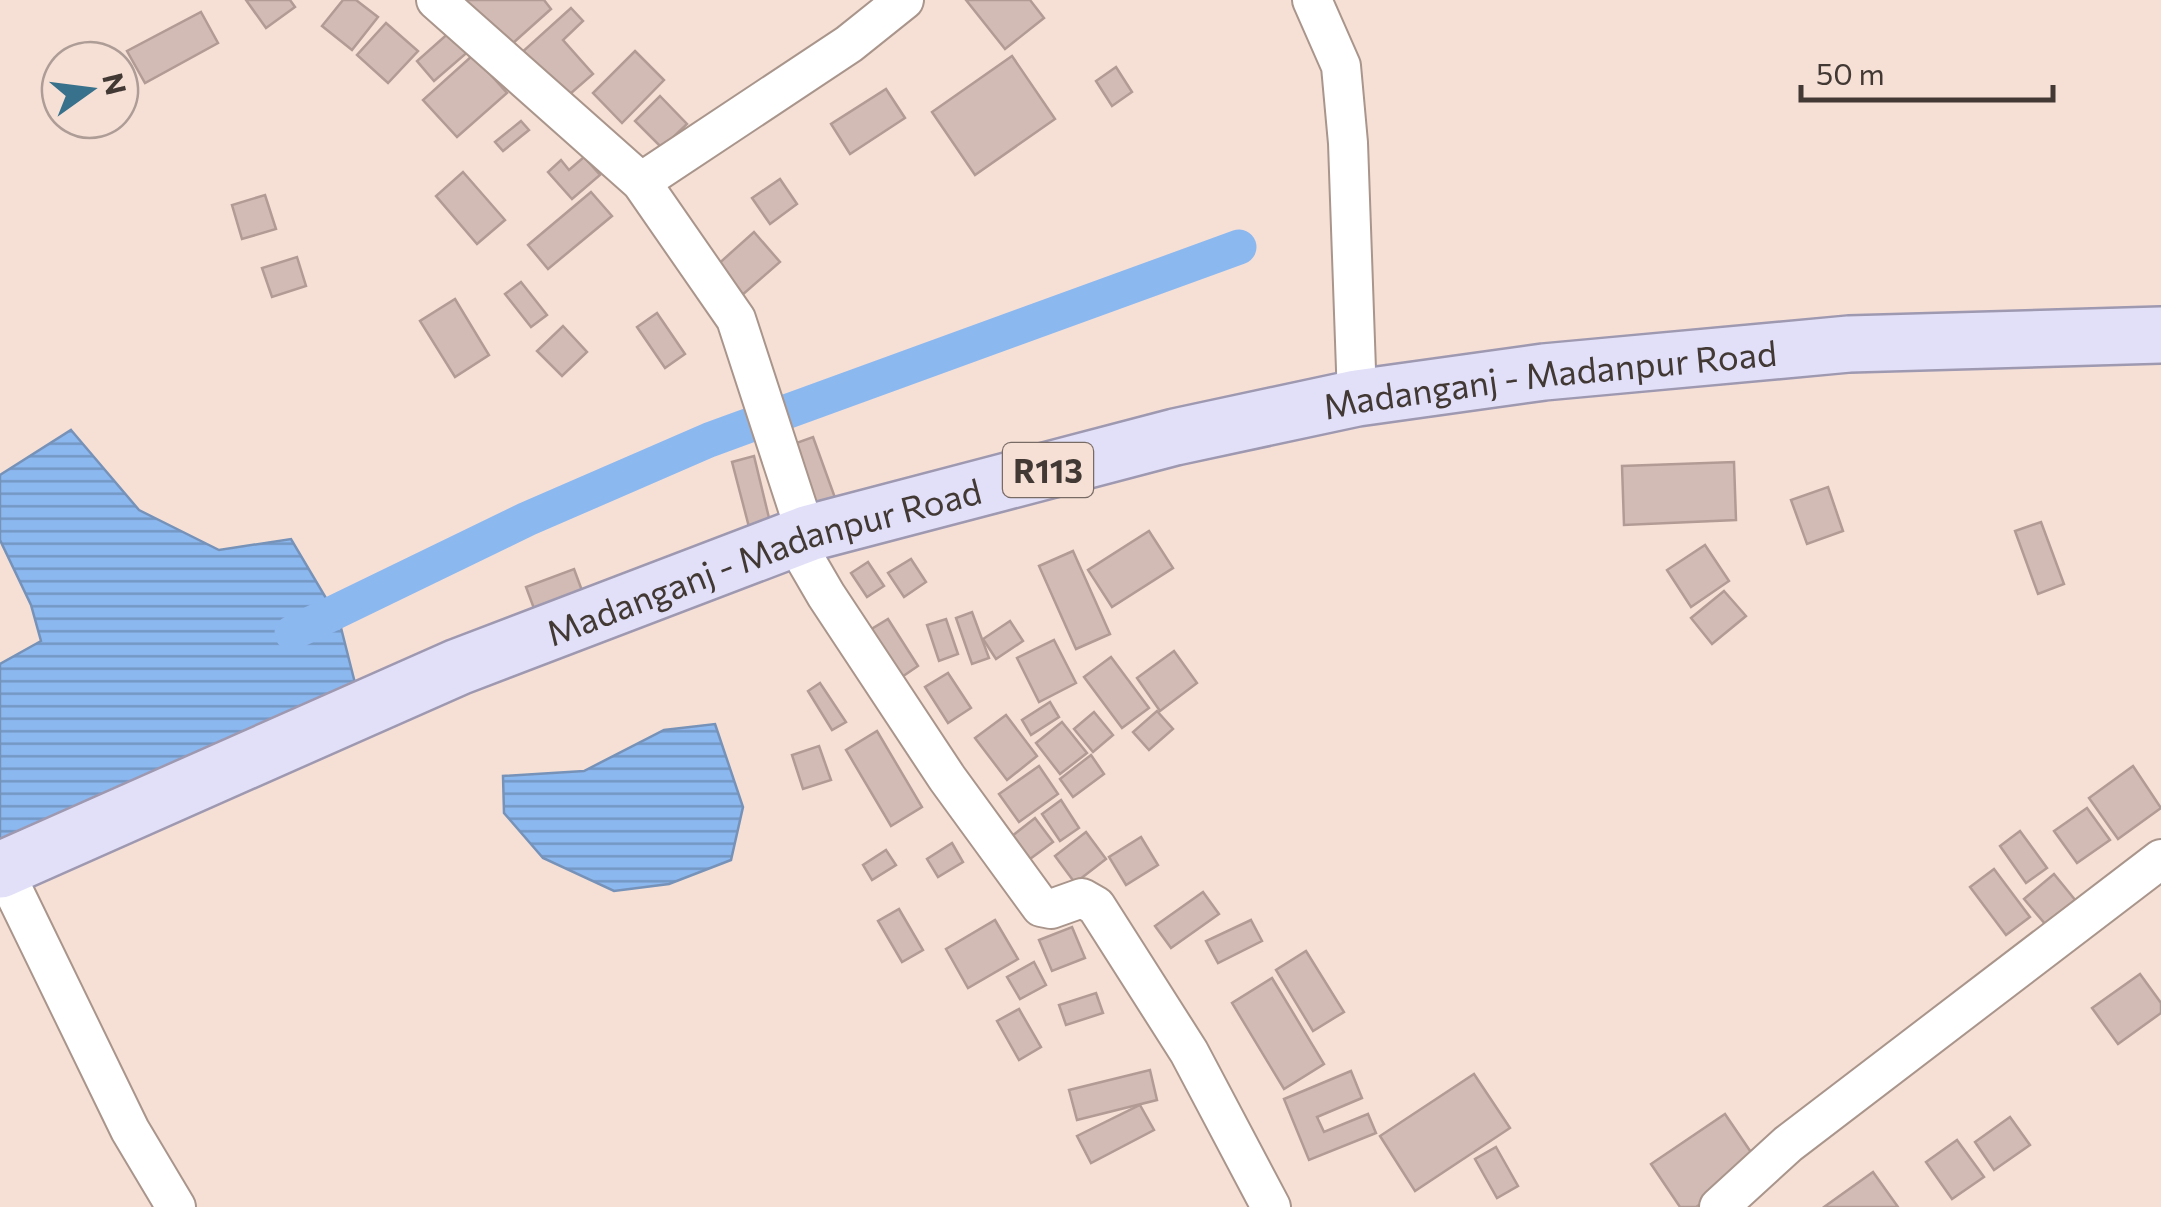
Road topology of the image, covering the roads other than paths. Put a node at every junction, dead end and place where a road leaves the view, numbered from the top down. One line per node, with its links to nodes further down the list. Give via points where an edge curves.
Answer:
1 (436, 0): 4 (street)
2 (904, 0): 4 (street)
3 (1312, 0): 6 (street, via 1341,66)
4 (642, 182): 7 (street, via 736,319)
5 (2161, 336): 6 (main road, Madanganj - Madanpur Road / R113, via 1849,344 1544,372)
6 (1357, 398): 7 (main road, Madanganj - Madanpur Road / R113)
7 (800, 528): 9 (main road, Madanganj - Madanpur Road / R113, via 458,667); 11 (street, via 826,595 1041,907 1051,910 1082,898 1096,906 1190,1052)
8 (2161, 860): 12 (street, via 1788,1144)
9 (1, 869): 10 (street, via 130,1130)
10 (176, 1207)
11 (1271, 1207)
12 (1719, 1207)

